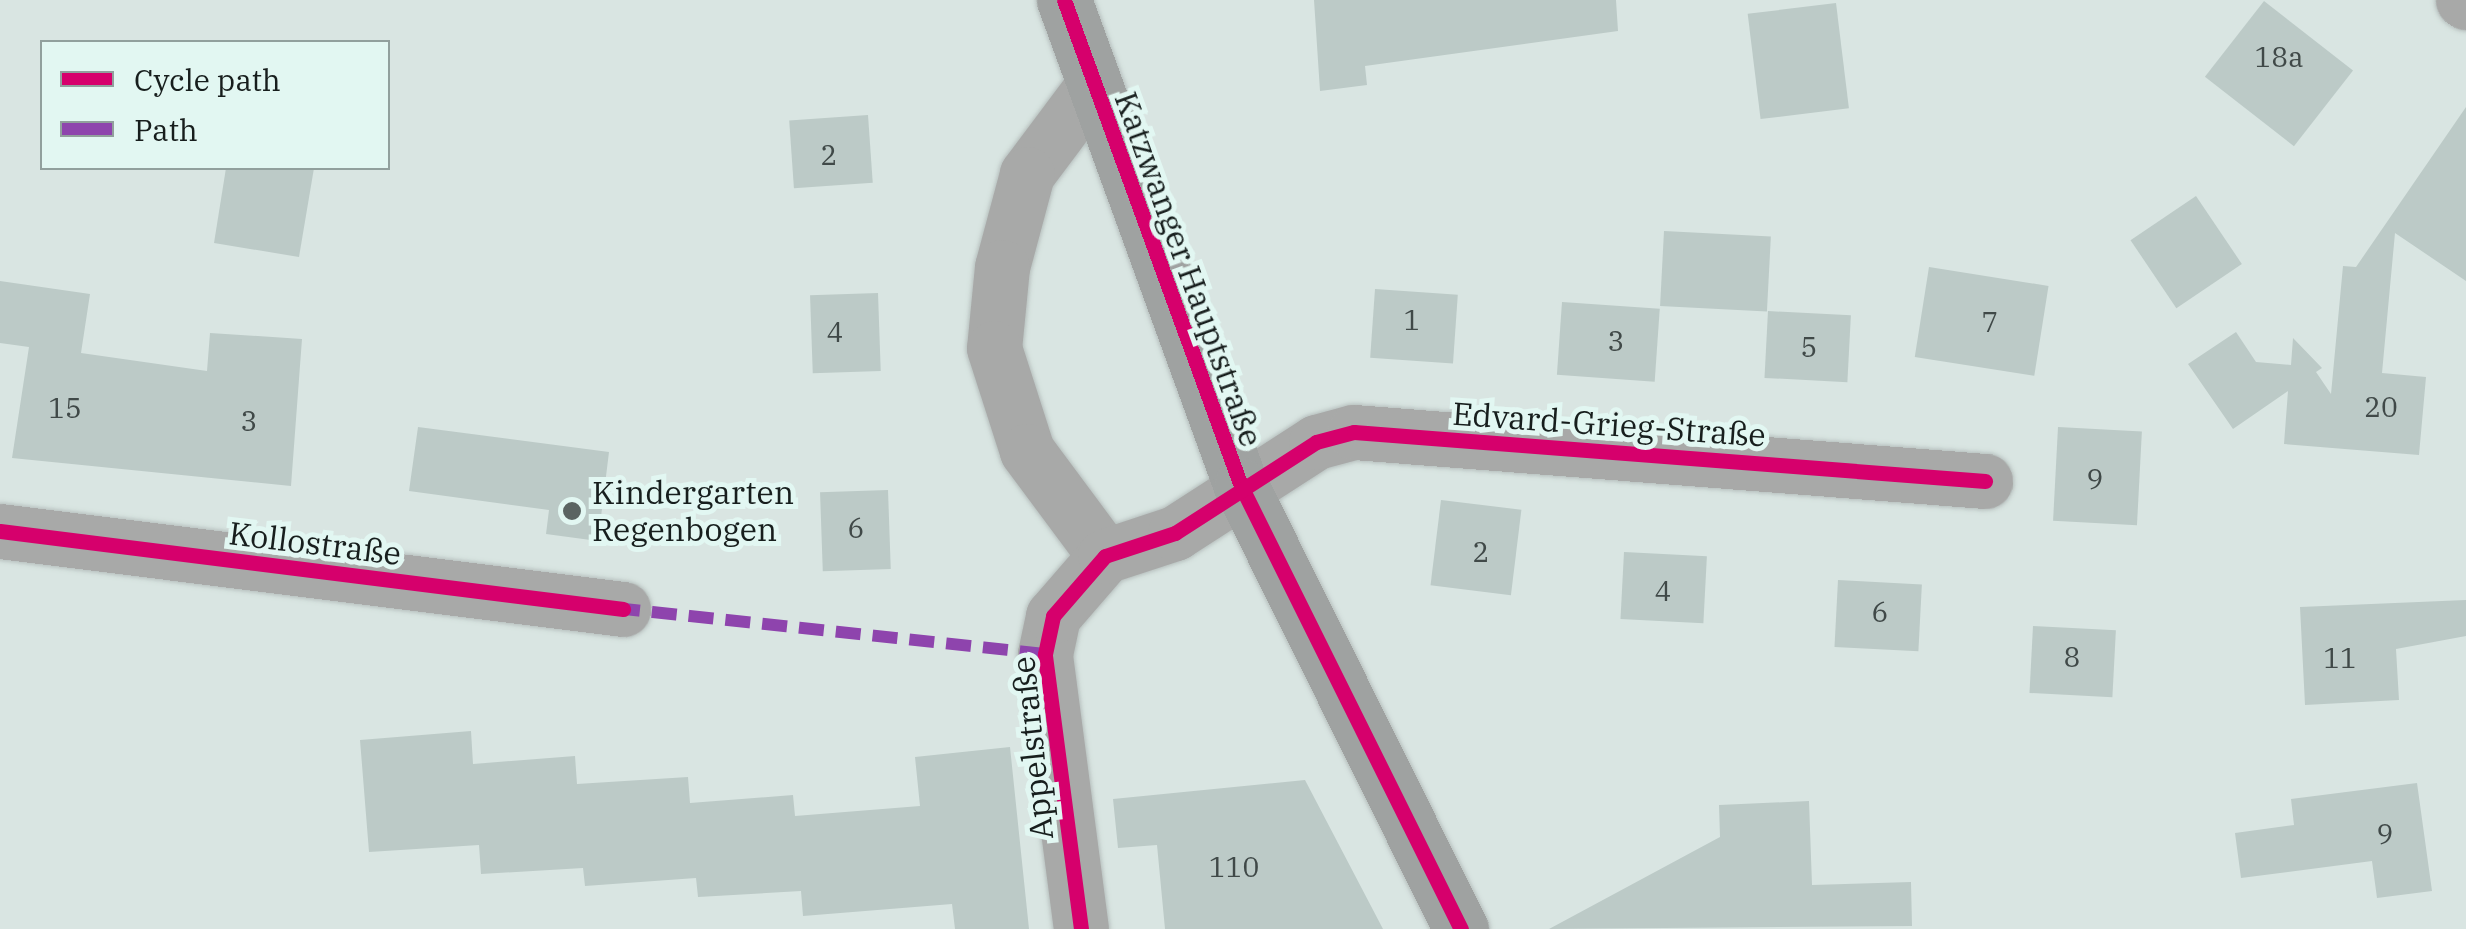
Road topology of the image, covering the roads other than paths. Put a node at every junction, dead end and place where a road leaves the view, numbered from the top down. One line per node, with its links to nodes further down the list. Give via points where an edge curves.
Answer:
1 (1064, 0): 2 (main road, Katzwanger Hauptstraße)
2 (1092, 87): 4 (main road, Katzwanger Hauptstraße); 6 (street, via 1027,174 1002,266 994,348 1028,451)
3 (1985, 481): 4 (street, Edvard-Grieg-Straße, via 1354,432 1316,442)
4 (1241, 486): 6 (street, via 1175,533); 9 (main road, Katzwanger Hauptstraße)
5 (0, 531): 7 (street, Kollostraße)
6 (1105, 556): 8 (street, Appelstraße, via 1053,616 1045,654)
7 (622, 609)
8 (1081, 929)
9 (1461, 929)

